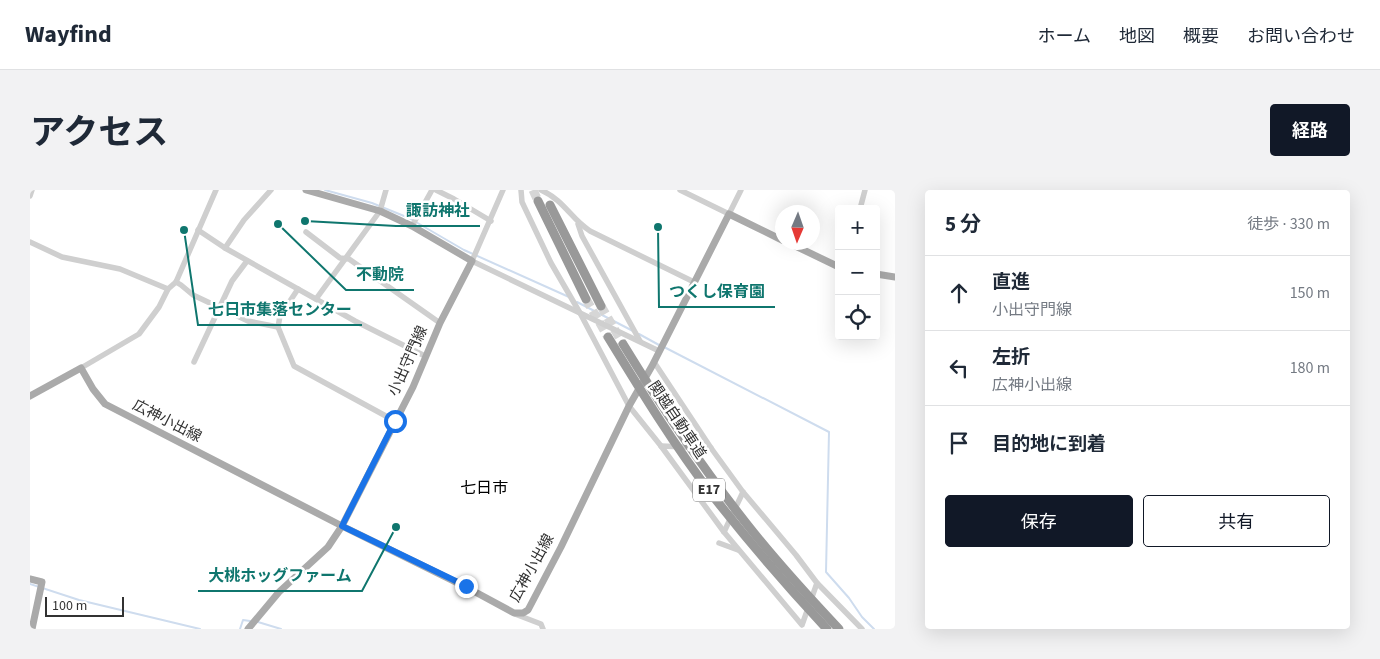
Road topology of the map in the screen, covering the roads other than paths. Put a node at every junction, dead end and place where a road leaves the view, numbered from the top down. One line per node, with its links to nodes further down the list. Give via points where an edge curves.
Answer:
1 (32, 190): 13 (street)
2 (216, 190): 22 (street)
3 (271, 190): 26 (street, via 244,220)
4 (306, 190): 17 (main road)
5 (386, 190): 17 (street)
6 (434, 190): 19 (street); 21 (street)
7 (503, 190): 19 (street)
8 (521, 190): 42 (street, via 522,202 551,263)
9 (540, 190): 14 (street)
10 (680, 190): 18 (street)
11 (741, 190): 18 (street)
12 (865, 190): 16 (street)
13 (30, 196)
14 (553, 197): 20 (street, via 569,210); 40 (highway)
15 (538, 201): 39 (highway)
16 (861, 205)
17 (380, 211): 21 (main road); 28 (street)
18 (729, 214): 24 (main road); 35 (main road, 広神小出線)
19 (491, 221): 30 (street)
20 (578, 223): 35 (street); 46 (street, via 582,236)
21 (412, 226): 30 (main road)
22 (198, 230): 26 (street); 34 (street)
23 (306, 232): 28 (street)
24 (775, 237)
25 (30, 242): 36 (street, via 62,257 120,269)
26 (226, 248): 29 (street)
27 (804, 250): 31 (main road)
28 (345, 259): 38 (street); 43 (street)
29 (247, 261): 37 (street); 41 (street)
30 (472, 261): 42 (street); 43 (main road, 小出守門線)
31 (835, 265)
32 (880, 275): 33 (main road)
33 (895, 277)
34 (176, 282): 36 (street); 41 (street, via 192,296)
35 (694, 282): 48 (main road, 広神小出線)
36 (168, 289): 52 (street, via 139,334)
37 (298, 289): 38 (street); 44 (street, via 280,316)
38 (316, 299): 49 (street)
39 (586, 299)
40 (601, 306)
41 (218, 307): 44 (street, via 248,321); 50 (street)
42 (580, 313): 46 (street); 54 (street)
43 (440, 323): 49 (main road, 小出守門線)
44 (278, 327): 55 (street, via 294,366)
45 (608, 337): 69 (highway, 関越自動車道 / E17, via 658,418 712,495)
46 (640, 341): 48 (street)
47 (623, 344): 70 (highway, 関越自動車道 / E17, via 720,490)
48 (659, 351): 51 (main road, 広神小出線)
49 (425, 356): 55 (main road, 小出守門線)
50 (194, 362)
51 (653, 364): 54 (main road, 広神小出線); 57 (street)
52 (81, 368): 53 (main road); 59 (main road, 広神小出線, via 105,404)
53 (30, 396)
54 (631, 404): 56 (street); 65 (main road, 広神小出線, via 528,610)
55 (395, 421): 59 (main road, 小出守門線)
56 (662, 446): 57 (street); 60 (street)
57 (710, 448): 58 (street)
58 (743, 493): 60 (street); 64 (street, via 796,555)
59 (342, 526): 65 (main road, 広神小出線); 67 (main road, 小出守門線, via 328,547 279,592)
60 (725, 531): 62 (street)
61 (719, 542): 62 (street)
62 (740, 551): 64 (street, via 802,625)
63 (30, 579): 66 (main road, via 42,582)
64 (816, 585): 71 (street)
65 (514, 613): 68 (street, via 541,624)
66 (32, 629)
67 (248, 629)
68 (543, 629)
69 (827, 629)
70 (839, 629)
71 (862, 629)

